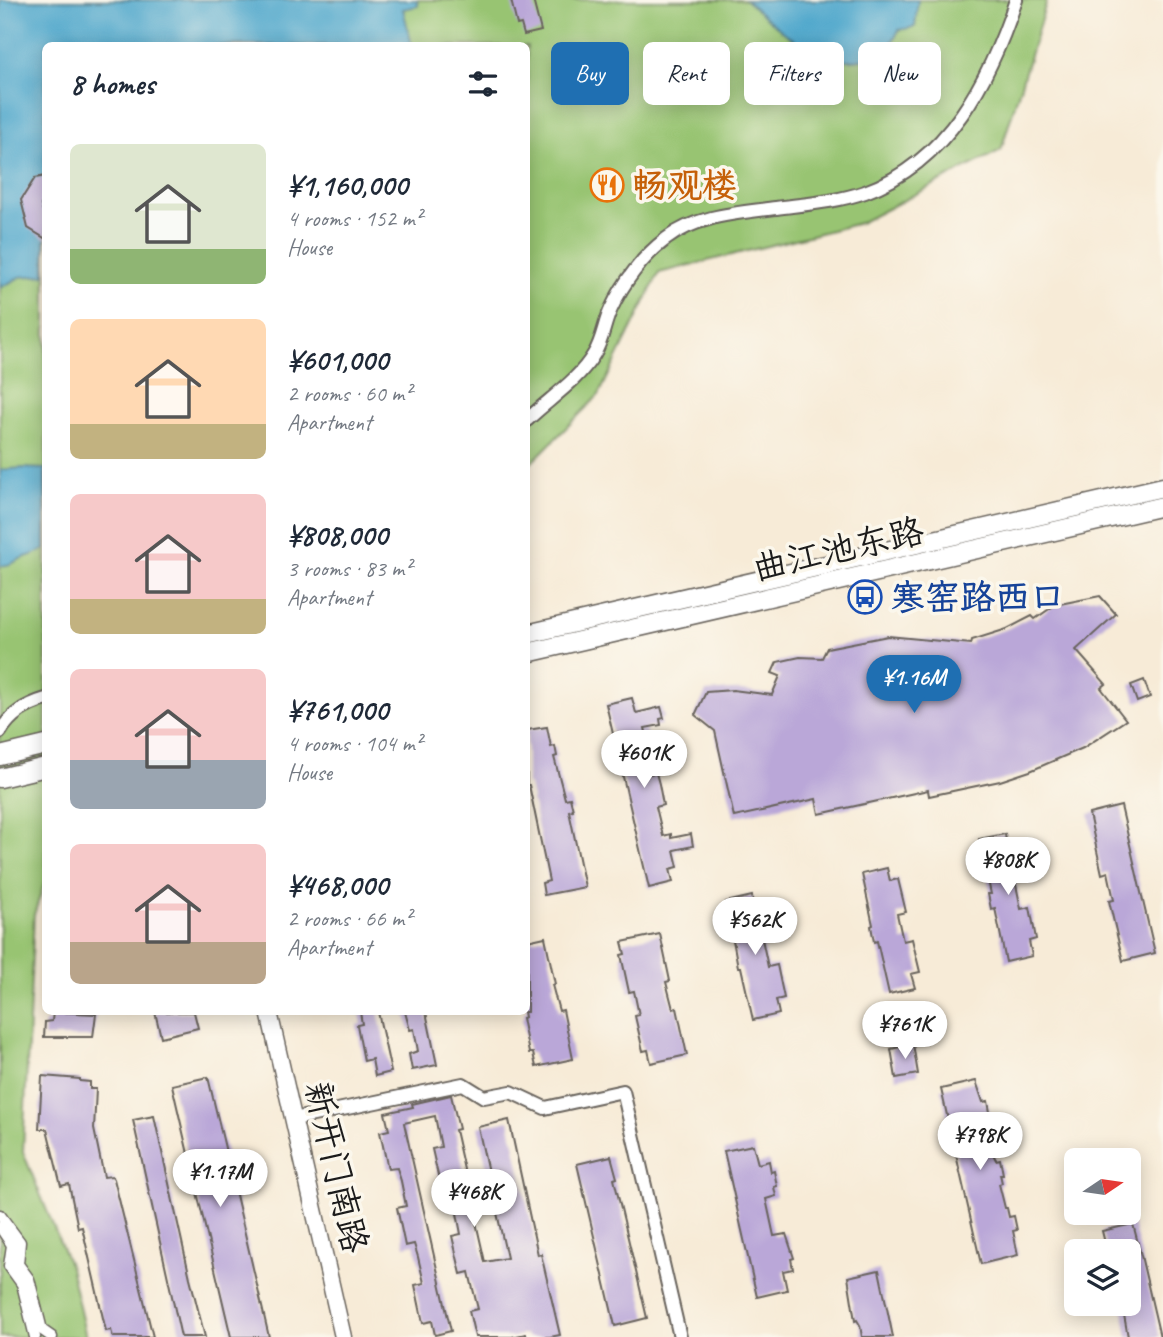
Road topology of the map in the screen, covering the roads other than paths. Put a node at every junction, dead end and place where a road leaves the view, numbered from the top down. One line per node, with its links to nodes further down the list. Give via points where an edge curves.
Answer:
1 (1016, 0): 2 (street, via 988,72 943,141 914,165 867,192 836,201 703,220 667,238 641,261 611,308 596,351 581,374)
2 (530, 417)
3 (1163, 487): 5 (main road, 曲江池东路)
4 (1163, 506): 6 (main road, 曲江池东路)
5 (530, 633)
6 (530, 652)
7 (42, 701): 8 (street, via 21,709)
8 (0, 732)
9 (42, 746): 10 (main road)
10 (0, 756)
11 (42, 768): 12 (main road)
12 (0, 778)
13 (270, 1015): 14 (street, 新开门南路)
14 (294, 1119): 19 (street, 新开门南路); 20 (street, via 463,1084 484,1097 511,1092 545,1108 623,1091)
15 (0, 1215): 18 (street, via 20,1242 18,1264 29,1279 42,1330)
16 (0, 1227): 17 (street, via 12,1245 9,1266 22,1284)
17 (36, 1337)
18 (52, 1337)
19 (343, 1337)
20 (680, 1337)

